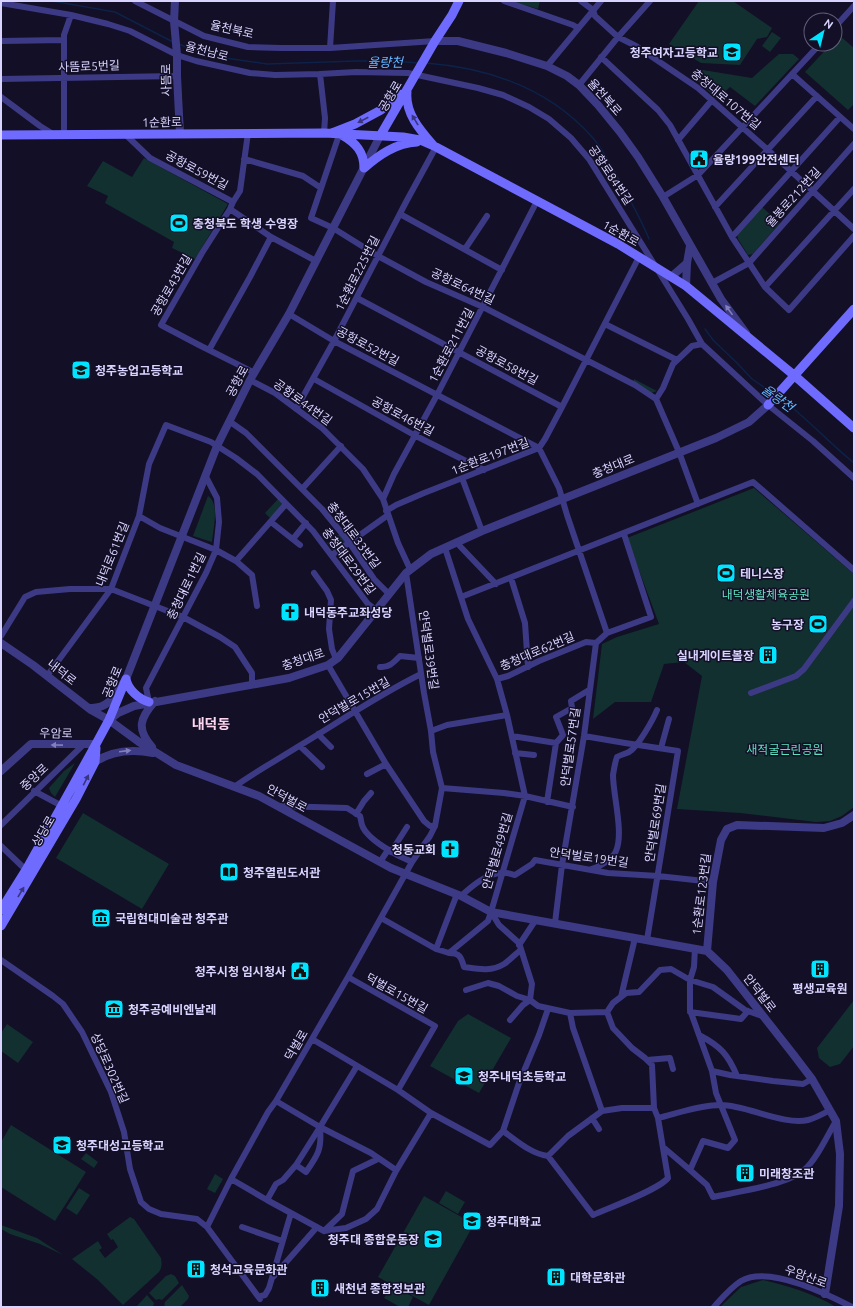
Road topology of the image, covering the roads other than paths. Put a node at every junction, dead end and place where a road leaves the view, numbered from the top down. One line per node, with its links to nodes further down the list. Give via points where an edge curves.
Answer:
1 (135, 1): 14 (street, 율천북로)
2 (175, 1): 14 (street)
3 (333, 1): 20 (street)
4 (459, 1): 19 (main road)
5 (504, 1): 15 (street)
6 (581, 1): 11 (street, 충청대로107번길)
7 (601, 1): 11 (street)
8 (650, 1): 16 (street)
9 (1, 4): 12 (street, 율천남로)
10 (854, 6): 13 (street)
11 (593, 10): 15 (street); 16 (street, 충청대로107번길, via 595,16)
12 (71, 15): 17 (street); 22 (street, 율천남로, via 130,31)
13 (843, 18)
14 (175, 24): 20 (street, 율천북로, via 204,36 248,47); 22 (street, 사뜸로)
15 (578, 28): 24 (street)
16 (618, 37): 23 (street); 35 (street, 충청대로107번길, via 676,72)
17 (64, 40): 18 (street); 29 (street)
18 (1, 41)
19 (433, 45): 20 (street, 율천북로); 24 (street, 율천북로, via 458,41); 25 (main road, 공항로)
20 (330, 48)
21 (813, 52): 27 (street)
22 (177, 53): 26 (street, 율천남로, via 196,61 250,73); 28 (street, 사뜸로)
23 (601, 57): 31 (street); 47 (street, via 658,110)
24 (547, 66): 31 (street, 율천북로)
25 (417, 72): 26 (street, 율천남로); 32 (main road, 공항로); 78 (street, 공항로84번길, via 503,96 529,106 549,119 571,138 589,159)
26 (320, 74): 43 (street, via 325,118)
27 (792, 74): 33 (street); 37 (street)
28 (177, 76): 29 (street, 사뜸로5번길); 41 (street, 사뜸로)
29 (64, 78): 30 (street, 사뜸로5번길); 40 (street)
30 (1, 79)
31 (579, 85): 58 (street, 율천북로, via 620,132)
32 (407, 90): 43 (main road, one-way to 43, via 381,110); 46 (main road, 공항로); 49 (main road, one-way to 32, via 410,113 406,100)
33 (817, 96): 36 (street); 50 (street)
34 (1, 97): 39 (street)
35 (712, 100): 37 (street, 충청대로107번길); 47 (street)
36 (840, 117): 38 (street); 53 (street)
37 (742, 127): 50 (street, 충청대로107번길); 54 (street)
38 (854, 129)
39 (54, 134): 40 (main road, 1순환로); 44 (main road, 1순환로)
40 (64, 134): 45 (main road, 1순환로)
41 (180, 134): 42 (main road, 1순환로); 45 (main road, 1순환로)
42 (248, 134): 43 (main road, 1순환로); 51 (street)
43 (334, 134): 46 (main road, 1순환로); 52 (main road, via 356,144 362,155); 55 (street)
44 (1, 135)
45 (126, 135): 60 (street, 공항로59번길, via 150,158)
46 (380, 136): 49 (main road, 1순환로, via 411,138); 52 (street, 공항로)
47 (678, 140): 54 (street)
48 (854, 144): 57 (street, 율봉로212번길)
49 (435, 146): 52 (main road, via 419,142 398,146); 59 (main road, 1순환로); 64 (street, 1순환로225번길)
50 (768, 150): 53 (street, 충청대로107번길); 61 (street)
51 (244, 159): 55 (street, via 303,176); 60 (street, via 240,191)
52 (364, 168): 66 (street, 공항로)
53 (791, 171): 57 (street, 충청대로107번길); 70 (street)
54 (698, 175): 58 (street); 61 (street)
55 (321, 188): 66 (street, via 311,218)
56 (854, 189): 63 (street)
57 (813, 191): 63 (street, 충청대로107번길); 77 (street, 율봉로212번길)
58 (662, 197): 71 (street, 율천북로)
59 (537, 201): 74 (main road, 1순환로); 79 (street, 1순환로211번길)
60 (233, 202): 62 (street, 공항로59번길)
61 (715, 207): 70 (street)
62 (230, 209): 69 (street, 공항로59번길); 92 (street, 공항로43번길, via 161,325)
63 (834, 211): 67 (street, 충청대로107번길); 83 (street)
64 (400, 214): 72 (street); 73 (street, 1순환로225번길)
65 (487, 216): 72 (street)
66 (333, 228): 73 (street, 공항로64번길); 75 (street, 공항로)
67 (854, 229)
68 (854, 236): 83 (street, via 789,310)
69 (271, 237): 75 (street, 공항로59번길); 92 (street)
70 (732, 237): 77 (street)
71 (690, 246): 76 (street); 81 (street, 율천북로)
72 (465, 249): 79 (street)
73 (378, 256): 84 (street, 1순환로225번길); 85 (street, 공항로64번길, via 426,282)
74 (638, 257): 78 (main road, 1순환로); 88 (street, 1순환로197번길)
75 (316, 261): 87 (street, 공항로)
76 (687, 263): 80 (street); 82 (street)
77 (749, 263): 81 (street, 율봉로212번길); 83 (street)
78 (657, 268): 80 (main road, 1순환로); 91 (street, 공항로84번길)
79 (502, 270): 85 (street, 1순환로211번길)
80 (671, 276): 82 (main road, 1순환로)
81 (712, 283): 90 (street, 율천북로, one-way to 81)
82 (686, 286): 90 (main road, 1순환로)
83 (765, 287)
84 (357, 298): 89 (street, 1순환로225번길); 93 (street, 공항로58번길)
85 (483, 307): 93 (street, 1순환로211번길); 94 (street, 공항로64번길)
86 (854, 309): 97 (main road)
87 (289, 314): 89 (street, 공항로52번길); 96 (street, 공항로)
88 (604, 324): 94 (street, 1순환로197번길); 95 (street)
89 (334, 342): 98 (street, 1순환로225번길); 99 (street, 공항로52번길)
90 (752, 342): 97 (main road, 1순환로)
91 (702, 344): 95 (street, via 692,346); 101 (street, 공항로84번길)
92 (209, 350): 96 (street, 공항로43번길)
93 (459, 352): 99 (street, 1순환로211번길); 102 (street, 공항로58번길)
94 (586, 360): 100 (street, 공항로64번길, via 635,385); 102 (street, 1순환로197번길)
95 (676, 360): 100 (street)
96 (253, 376): 103 (street, 공항로44번길); 104 (street, 공항로)
97 (795, 376): 101 (main road); 106 (main road, 1순환로)
98 (314, 380): 103 (street, 1순환로225번길); 107 (street, 공항로46번길)
99 (437, 395): 107 (street, 1순환로211번길); 110 (street, 공항로52번길)
100 (656, 399): 111 (street)
101 (770, 403): 111 (street, 충청대로, via 749,422); 115 (street, 공항로84번길)
102 (562, 407): 110 (street, 1순환로197번길)
103 (296, 409): 109 (street, 공항로44번길, via 322,428)
104 (229, 421): 108 (street, 공항로); 116 (street, 충청대로33번길, via 246,433)
105 (166, 425): 108 (street, 충청대로29번길); 122 (street, 내덕로61번길, via 150,464)
106 (854, 428)
107 (414, 436): 112 (street, 공항로46번길); 118 (street, 1순환로211번길)
108 (217, 446): 113 (street, 공항로); 119 (street, 충청대로29번길, via 257,474)
109 (340, 446): 116 (street); 118 (street, 공항로44번길, via 363,469)
110 (539, 448): 112 (street, 1순환로197번길); 117 (street)
111 (679, 452): 117 (street, 충청대로); 120 (street)
112 (484, 470): 114 (street, 1순환로197번길)
113 (205, 475): 127 (street, 공항로); 133 (street, 충청대로1번길, via 217,498 219,522)
114 (462, 478): 121 (street, 1순환로197번길, via 396,505); 125 (street)
115 (854, 478)
116 (302, 489): 129 (street, 충청대로33번길)
117 (563, 498): 125 (street, 충청대로); 134 (street)
118 (383, 499): 121 (street, 안덕벌로39번길)
119 (286, 504): 123 (street); 124 (street, 충청대로29번길)
120 (698, 504): 126 (street); 137 (street, via 753,482)
121 (387, 513): 129 (street, 1순환로197번길); 138 (street, 안덕벌로39번길)
122 (139, 516): 127 (street); 142 (street, 내덕로61번길)
123 (271, 522): 128 (street); 136 (street)
124 (306, 523): 128 (street, 충청대로29번길); 135 (street, 충청대로29번길)
125 (482, 531): 130 (street, 충청대로)
126 (624, 534): 134 (street); 150 (street, via 651,616)
127 (182, 537): 133 (street); 146 (street, 공항로)
128 (293, 539): 131 (street)
129 (349, 542): 135 (street, 1순환로197번길); 143 (street, 충청대로33번길, via 374,579)
130 (456, 542): 132 (street, 충청대로); 141 (street)
131 (300, 546)
132 (444, 548): 138 (street, 충청대로); 144 (street)
133 (216, 550): 136 (street); 149 (street, 충청대로1번길)
134 (579, 551): 140 (street); 150 (street)
135 (332, 555): 148 (street, 충청대로29번길, via 368,604)
136 (236, 561): 147 (street, via 252,575)
137 (854, 570)
138 (408, 571): 143 (street, 충청대로); 154 (street, 안덕벌로39번길)
139 (314, 573): 155 (street, via 327,591 330,600 329,629)
140 (511, 578): 141 (street); 158 (street, via 525,623)
141 (496, 584): 144 (street)
142 (111, 589): 146 (street); 151 (street, via 36,592 25,598); 160 (street, 내덕로61번길)
143 (389, 594): 148 (street, 충청대로)
144 (461, 597): 162 (street, via 468,619)
145 (854, 601): 165 (street, via 796,676)
146 (154, 606): 149 (street); 161 (street, 공항로)
147 (257, 606)
148 (376, 610): 155 (street, 충청대로)
149 (183, 617): 163 (street, via 235,647 252,674); 166 (street, 충청대로1번길, via 146,688)
150 (607, 633): 153 (street)
151 (1, 636)
152 (1, 643): 160 (street, 내덕로)
153 (596, 643): 158 (street, 충청대로62번길, via 586,642); 164 (street, 안덕벌로57번길)
154 (419, 658): 157 (street, via 400,656 391,665); 159 (street, 안덕벌로39번길)
155 (336, 660): 156 (street, 충청대로)
156 (328, 665): 163 (street, 충청대로, via 289,678); 168 (street)
157 (380, 667)
158 (528, 667): 162 (street, 충청대로62번길)
159 (421, 674): 168 (street, 안덕벌로15번길); 173 (street, 안덕벌로39번길)
160 (47, 676): 167 (street, 내덕로)
161 (126, 679): 166 (main road, via 131,690 142,699); 167 (street, via 107,704 101,708); 172 (main road, 공항로)
162 (497, 679): 170 (street)
163 (252, 685): 166 (street, 충청대로)
164 (589, 690): 176 (street, 안덕벌로57번길); 177 (street, 안덕벌로57번길, via 571,701 572,708 556,717 563,732)
165 (751, 693)
166 (152, 702): 172 (street, 충청대로, via 129,708); 185 (street, via 144,716 142,727 143,735)
167 (90, 708): 172 (street, 내덕로)
168 (355, 710): 174 (street, 안덕벌로15번길); 188 (street)
169 (657, 710): 179 (street)
170 (507, 715): 173 (street); 175 (street)
171 (669, 719): 183 (street)
172 (109, 720): 178 (main road, 상당로); 185 (street, 안덕벌로)
173 (431, 730): 193 (street, 안덕벌로39번길, via 433,752)
174 (318, 734): 181 (street, 안덕벌로15번길); 182 (street)
175 (512, 736): 177 (street); 184 (street)
176 (584, 736): 179 (street, 안덕벌로69번길); 200 (street, 안덕벌로57번길)
177 (556, 743): 197 (street)
178 (96, 744): 180 (street, 우암로); 187 (main road, 상당로); 198 (main road, 상당로)
179 (636, 744): 183 (street, 안덕벌로69번길); 212 (street, via 629,752 617,757 615,764 618,833 616,852 599,867)
180 (83, 745): 190 (street, 우암로, one-way to 190, via 31,744); 194 (street, 중앙로)
181 (300, 746): 189 (street); 192 (street, 안덕벌로15번길)
182 (331, 746)
183 (661, 748): 215 (street, 안덕벌로69번길, via 678,751)
184 (516, 753): 186 (street); 196 (street)
185 (158, 754): 187 (street, one-way to 185, via 126,750); 192 (street, 안덕벌로, via 176,765)
186 (534, 755)
187 (95, 762): 223 (main road, 상당로, one-way to 187)
188 (386, 764): 191 (street); 204 (street, via 424,821 430,826)
189 (322, 767)
190 (1, 771)
191 (367, 774)
192 (234, 787): 199 (street, 안덕벌로, via 259,796)
193 (442, 788): 196 (street); 204 (street, 안덕벌로39번길)
194 (34, 792): 198 (street); 203 (street, 중앙로)
195 (371, 793): 201 (street)
196 (525, 796): 197 (street); 213 (street, 안덕벌로49번길)
197 (547, 802): 200 (street)
198 (62, 806): 211 (main road, 상당로)
199 (276, 806): 201 (street, via 347,808); 208 (street, 안덕벌로)
200 (573, 807): 210 (street, 안덕벌로57번길)
201 (356, 814): 207 (street, via 360,816 362,826)
202 (854, 815): 216 (street, 1순환로123번길, via 842,823 824,828 737,825 728,830 721,840)
203 (1, 825)
204 (435, 826): 209 (street, 안덕벌로39번길)
205 (407, 827): 207 (street)
206 (1, 846): 211 (street)
207 (389, 851): 208 (street); 209 (street)
208 (380, 862): 214 (street, 안덕벌로)
209 (412, 862): 214 (street, 안덕벌로39번길)
210 (562, 865): 212 (street, 안덕벌로19번길); 213 (street, 안덕벌로19번길, via 535,860 515,875); 222 (street, 안덕벌로57번길)
211 (26, 870): 218 (main road, 상당로)
212 (589, 870): 215 (street, 안덕벌로19번길)
213 (503, 872): 217 (street, 안덕벌로19번길); 219 (street, 안덕벌로49번길)
214 (406, 875): 217 (street, 안덕벌로); 220 (street, 덕벌로)
215 (658, 876): 216 (street, 안덕벌로19번길); 225 (street, 안덕벌로69번길)
216 (713, 882): 229 (street, 1순환로123번길)
217 (459, 895): 219 (street, 안덕벌로); 228 (street)
218 (1, 910)
219 (491, 912): 221 (street, 안덕벌로); 226 (street, via 499,925); 230 (street, 안덕벌로49번길, via 488,921)
220 (381, 918): 228 (street); 232 (street, 덕벌로)
221 (535, 920): 222 (street, 안덕벌로); 226 (street)
222 (555, 923): 224 (street, 안덕벌로)
223 (1, 926)
224 (635, 938): 225 (street, 안덕벌로); 235 (street)
225 (647, 940): 227 (street, 안덕벌로)
226 (520, 947): 230 (street, via 504,964 479,970 464,967 456,953); 236 (street, via 532,984)
227 (695, 948): 229 (street, 안덕벌로); 233 (street)
228 (436, 949): 230 (street)
229 (707, 951): 242 (street, 안덕벌로, via 727,970)
230 (449, 953)
231 (1, 960): 274 (street, 상당로302번길, via 63,1004 82,1032 111,1092 124,1132 130,1169 141,1202 149,1210 197,1219)
232 (348, 978): 245 (street, 덕벌로); 252 (street, 덕벌로15번길, via 435,1026)
233 (690, 980): 235 (street, via 671,969 660,970 639,992 626,993); 238 (street, via 713,987); 240 (street)
234 (466, 990): 236 (street, via 488,983)
235 (621, 997): 239 (street)
236 (530, 1000): 237 (street); 243 (street)
237 (548, 1009): 241 (street); 264 (street)
238 (748, 1011): 240 (street, via 741,1019); 242 (street)
239 (607, 1012): 241 (street); 246 (street, via 613,1028)
240 (690, 1012): 244 (street)
241 (570, 1013): 257 (street)
242 (762, 1016): 251 (street, 안덕벌로)
243 (510, 1020)
244 (699, 1036): 249 (street); 250 (street, via 727,1055)
245 (312, 1039): 247 (street); 253 (street, 덕벌로)
246 (648, 1060): 248 (street, via 670,1058); 255 (street, via 652,1065)
247 (357, 1066): 252 (street); 262 (street)
248 (673, 1069)
249 (712, 1071): 250 (street); 254 (street)
250 (737, 1076): 251 (street, via 803,1084)
251 (812, 1079): 256 (street, 안덕벌로)
252 (398, 1090): 258 (street)
253 (276, 1101): 262 (street); 271 (street, 덕벌로)
254 (721, 1105): 256 (street, via 787,1120 806,1121); 260 (street); 270 (street, via 735,1140 728,1148 703,1141)
255 (654, 1108): 257 (street); 260 (street)
256 (830, 1110): 261 (street, 안덕벌로)
257 (602, 1111): 259 (street)
258 (431, 1113): 264 (street, via 490,1145); 269 (street)
259 (592, 1118): 263 (street); 266 (street, via 568,1136)
260 (658, 1118): 265 (street)
261 (836, 1121): 270 (street, via 805,1170 791,1178 713,1197 707,1185); 280 (street, 안덕벌로, via 840,1154 839,1206)
262 (320, 1127): 267 (street); 268 (street); 268 (street, via 320,1147 313,1162 306,1172)
263 (599, 1130)
264 (503, 1131): 266 (street, via 535,1152)
265 (663, 1147): 266 (street, via 668,1178 664,1182 593,1215); 270 (street)
266 (548, 1156)
267 (378, 1159): 269 (street); 277 (street, via 353,1171 342,1214)
268 (296, 1164): 272 (street, via 283,1180 276,1184)
269 (396, 1170): 277 (street, via 377,1209 366,1219 346,1228)
270 (690, 1170)
271 (231, 1179): 272 (street); 274 (street, 덕벌로)
272 (267, 1200): 273 (street)
273 (290, 1213): 276 (street); 278 (street, 상당로302번길)
274 (207, 1227): 279 (street, 상당로302번길, via 260,1299 266,1295)
275 (242, 1227): 278 (street)
276 (317, 1227): 277 (street); 279 (street, 상당로302번길)
277 (324, 1231)
278 (282, 1241): 279 (street, 상당로302번길)
279 (271, 1279)
280 (825, 1294): 281 (street, 우암산로, via 777,1277 759,1276 742,1281); 282 (street, 우암산로)
281 (714, 1307)
282 (852, 1307)

